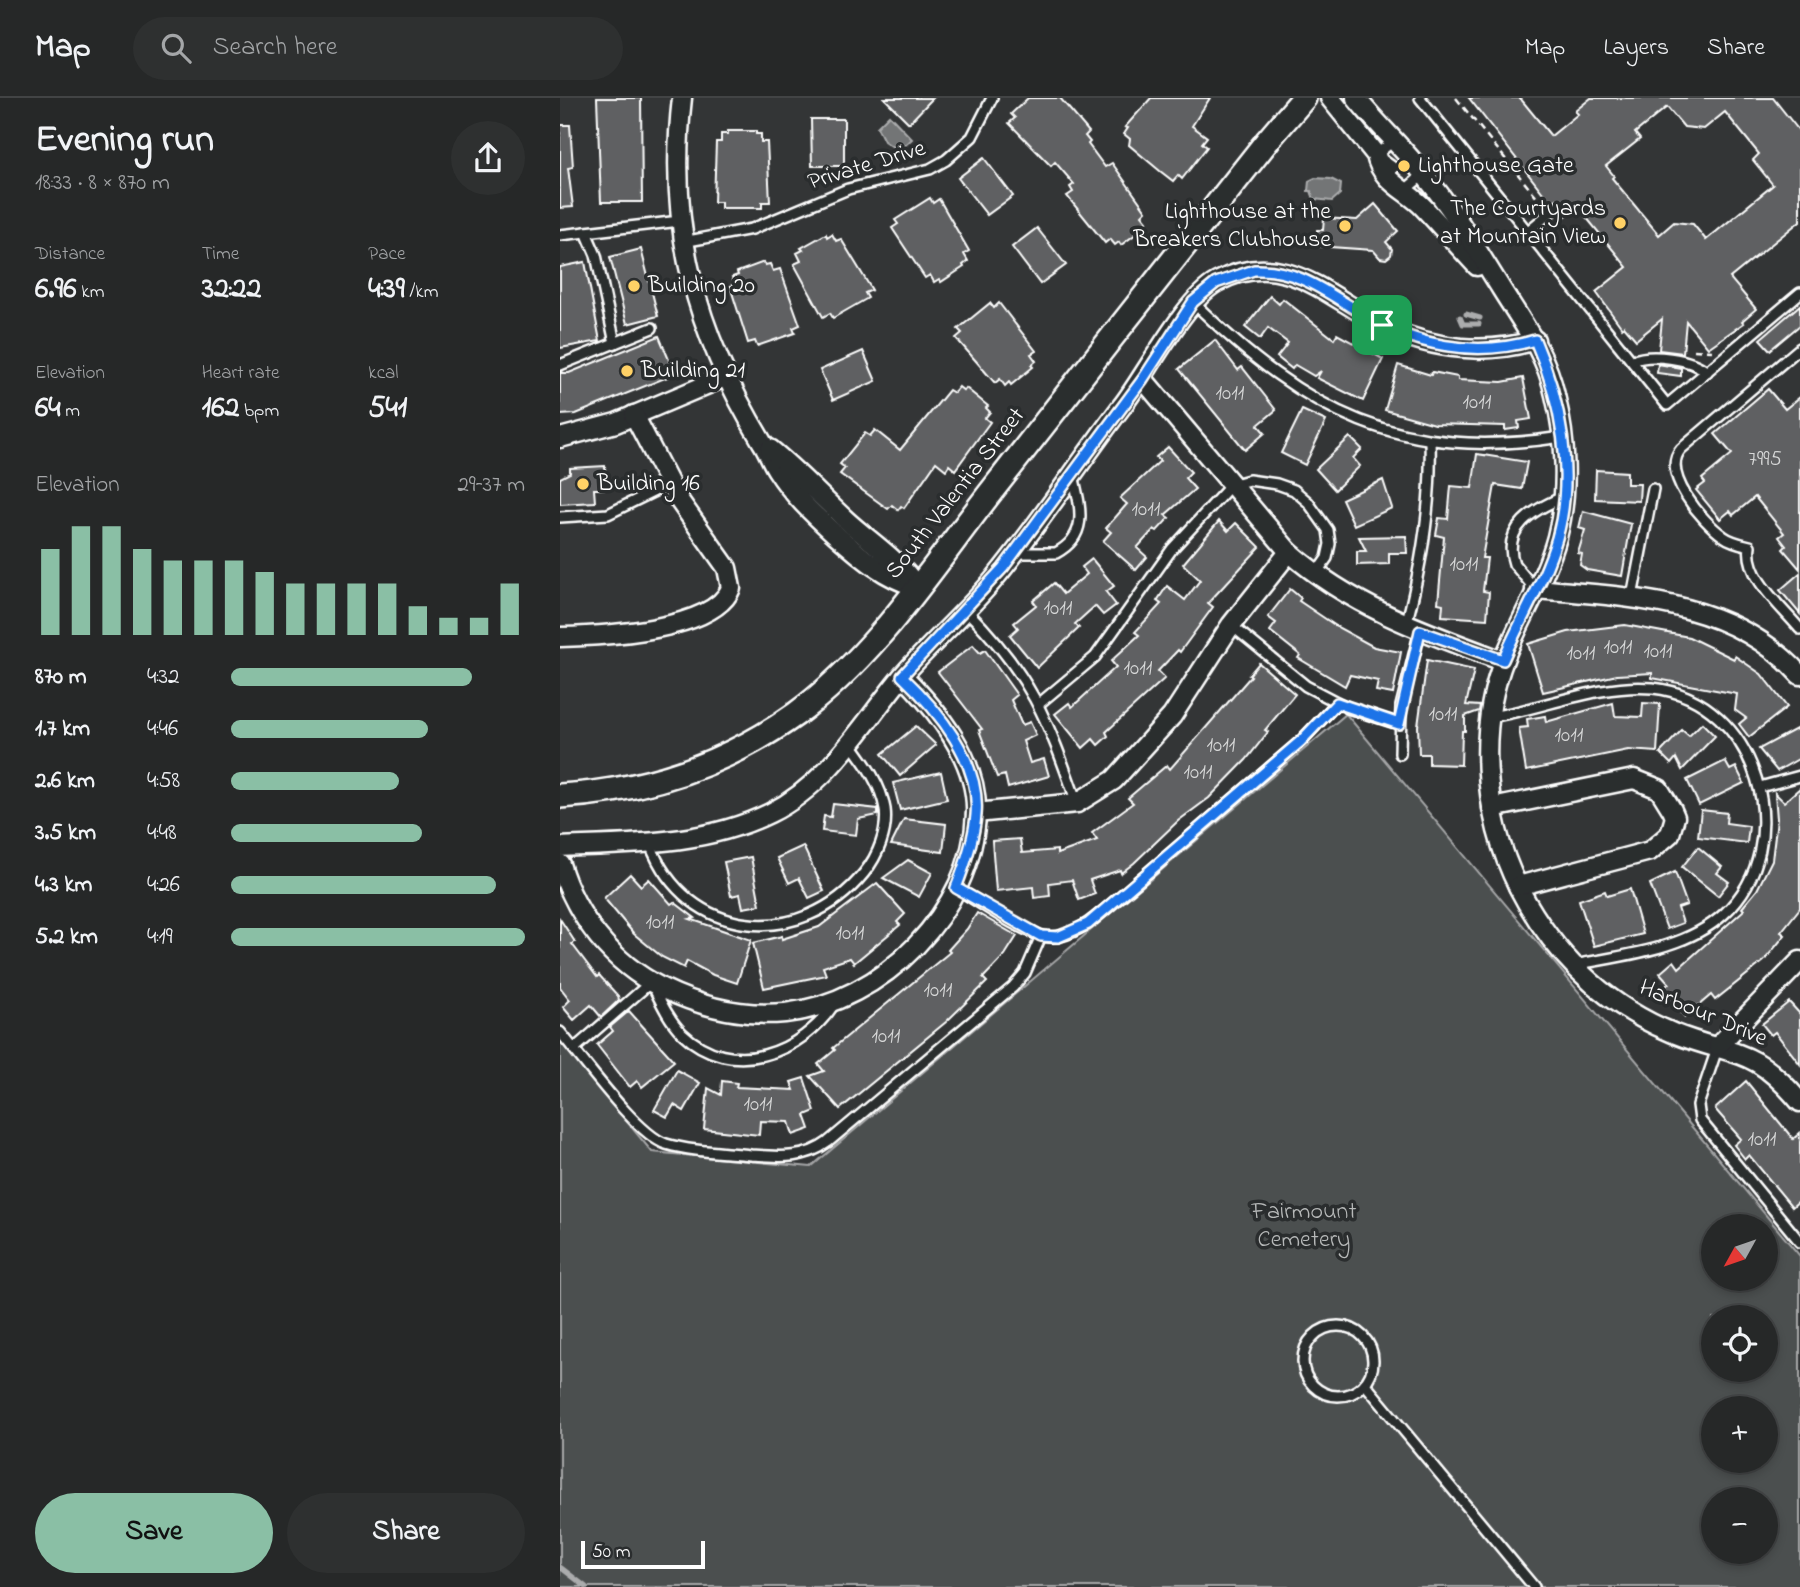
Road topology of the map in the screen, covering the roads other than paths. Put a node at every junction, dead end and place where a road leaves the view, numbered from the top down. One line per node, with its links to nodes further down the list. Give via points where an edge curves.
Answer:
1 (682, 98): 13 (street, via 677,154)
2 (992, 98): 17 (lane, Private Drive, via 972,136 930,169 848,189 748,230)
3 (1304, 98): 43 (street, South Valentia Street)
4 (1330, 98): 8 (street, Harbour Drive)
5 (1356, 98): 7 (street, Harbour Drive)
6 (1420, 98): 15 (lane)
7 (1393, 141): 8 (lane); 10 (street, Harbour Drive)
8 (1376, 155): 9 (lane); 11 (street, Harbour Drive, via 1382,171)
9 (1394, 168)
10 (1424, 174): 11 (lane); 19 (street, Harbour Drive)
11 (1407, 189): 19 (street, Harbour Drive)
12 (1558, 206): 15 (lane)
13 (680, 221): 14 (lane); 17 (street)
14 (586, 232): 16 (lane); 23 (lane, via 596,255)
15 (1527, 232): 25 (lane)
16 (560, 235)
17 (683, 242): 28 (street, via 695,300)
18 (1800, 293): 27 (lane)
19 (1508, 299): 22 (street, Harbour Drive)
20 (1193, 302): 22 (street, via 1226,278 1254,270 1277,270 1306,279 1374,321 1420,340 1485,349); 29 (street); 33 (lane, via 1256,361 1304,395 1368,424)
21 (652, 328): 23 (lane)
22 (1535, 340): 31 (street, Harbour Drive, via 1555,393)
23 (615, 343): 26 (lane)
24 (1800, 348): 49 (lane, via 1681,449 1674,467 1678,482 1712,526 1726,539 1750,546 1755,574)
25 (1632, 361): 27 (lane, via 1645,357 1693,363); 27 (lane, via 1667,405)
26 (560, 365)
27 (1707, 372)
28 (725, 377): 30 (street); 43 (street, via 764,444 799,472 828,516 903,566)
29 (1143, 379): 34 (street); 36 (street)
30 (634, 415): 32 (street, via 589,433); 35 (street)
31 (1562, 437): 33 (lane, via 1481,446); 38 (street, Harbour Drive)
32 (560, 438)
33 (1430, 441): 48 (lane, via 1429,508)
34 (1072, 472): 41 (street); 41 (lane, via 1082,517 1077,535 1056,553)
35 (669, 484): 39 (lane, via 608,514); 50 (street, via 727,568 731,588 727,597 707,611 641,632)
36 (1231, 485): 40 (street); 42 (lane, via 1249,480 1277,484 1308,502 1328,530 1330,544); 54 (lane, via 1172,548 1095,657)
37 (1653, 489): 45 (lane)
38 (1563, 497): 44 (street, Harbour Drive, via 1556,540); 44 (lane, via 1533,511 1513,538 1514,564)
39 (560, 517)
40 (1289, 552): 42 (street); 47 (street)
41 (1014, 553): 46 (street)
42 (1315, 575): 48 (street)
43 (917, 587): 62 (street, South Valentia Street, via 845,671 771,730 722,757 659,781)
44 (1535, 589): 45 (street); 51 (street, Harbour Drive)
45 (1632, 597): 52 (street, via 1729,623 1763,642)
46 (966, 610): 53 (street); 54 (lane, via 1004,649)
47 (1231, 625): 55 (lane, via 1306,686); 63 (street, via 1146,748 1114,780)
48 (1413, 628): 51 (street); 57 (lane)
49 (1800, 629)
50 (560, 637)
51 (1503, 660): 56 (street, Harbour Drive)
52 (1800, 675)
53 (902, 676): 58 (street); 65 (street, via 937,713 958,748 968,770)
54 (1040, 703): 63 (lane)
55 (1337, 703): 57 (lane); 71 (lane, via 1301,741 1088,924 1058,937)
56 (1490, 717): 61 (lane, via 1612,691 1669,691 1700,705 1724,726 1745,753); 64 (street, Harbour Drive)
57 (1399, 724): 59 (lane)
58 (850, 743): 66 (street, via 819,779 769,814 693,837); 66 (lane, via 881,794 883,835 873,861 855,884 810,915 763,925 708,912 670,883)
59 (1401, 754)
60 (1800, 776): 61 (lane)
61 (1760, 787): 72 (lane, via 1761,856 1749,884 1722,916 1672,943)
62 (560, 796)
63 (1077, 803): 65 (street)
64 (1492, 808): 69 (street, Harbour Drive); 69 (street, via 1634,779 1659,789 1675,817 1670,834 1650,851)
65 (976, 813): 70 (street)
66 (650, 844): 67 (street)
67 (560, 846)
68 (560, 864): 74 (street, via 576,904 595,933)
69 (1518, 886): 72 (street, Harbour Drive)
70 (956, 888): 71 (lane); 75 (street, via 931,929 907,956)
71 (1041, 936): 78 (lane, via 1025,974 1013,987 828,1142 804,1155 775,1157 665,1144 639,1126)
72 (1572, 966): 77 (street, Harbour Drive, via 1632,1013 1674,1033)
73 (1798, 967): 77 (street)
74 (651, 982): 75 (street, via 707,1006 745,1013 797,1012); 75 (lane, via 669,1016 689,1039 704,1049 736,1058 761,1056 793,1045 817,1026); 78 (lane)
75 (838, 999)
76 (560, 1032): 78 (lane)
77 (1718, 1046): 79 (street, Harbour Drive, via 1756,1060); 80 (lane, via 1698,1105 1700,1120)
78 (574, 1048)
79 (1800, 1102)
80 (1800, 1242)
81 (1365, 1384): 81 (lane, via 1372,1350 1358,1332 1348,1327 1327,1328 1309,1342 1304,1364 1313,1386 1334,1396); 82 (lane)
82 (1534, 1587)

